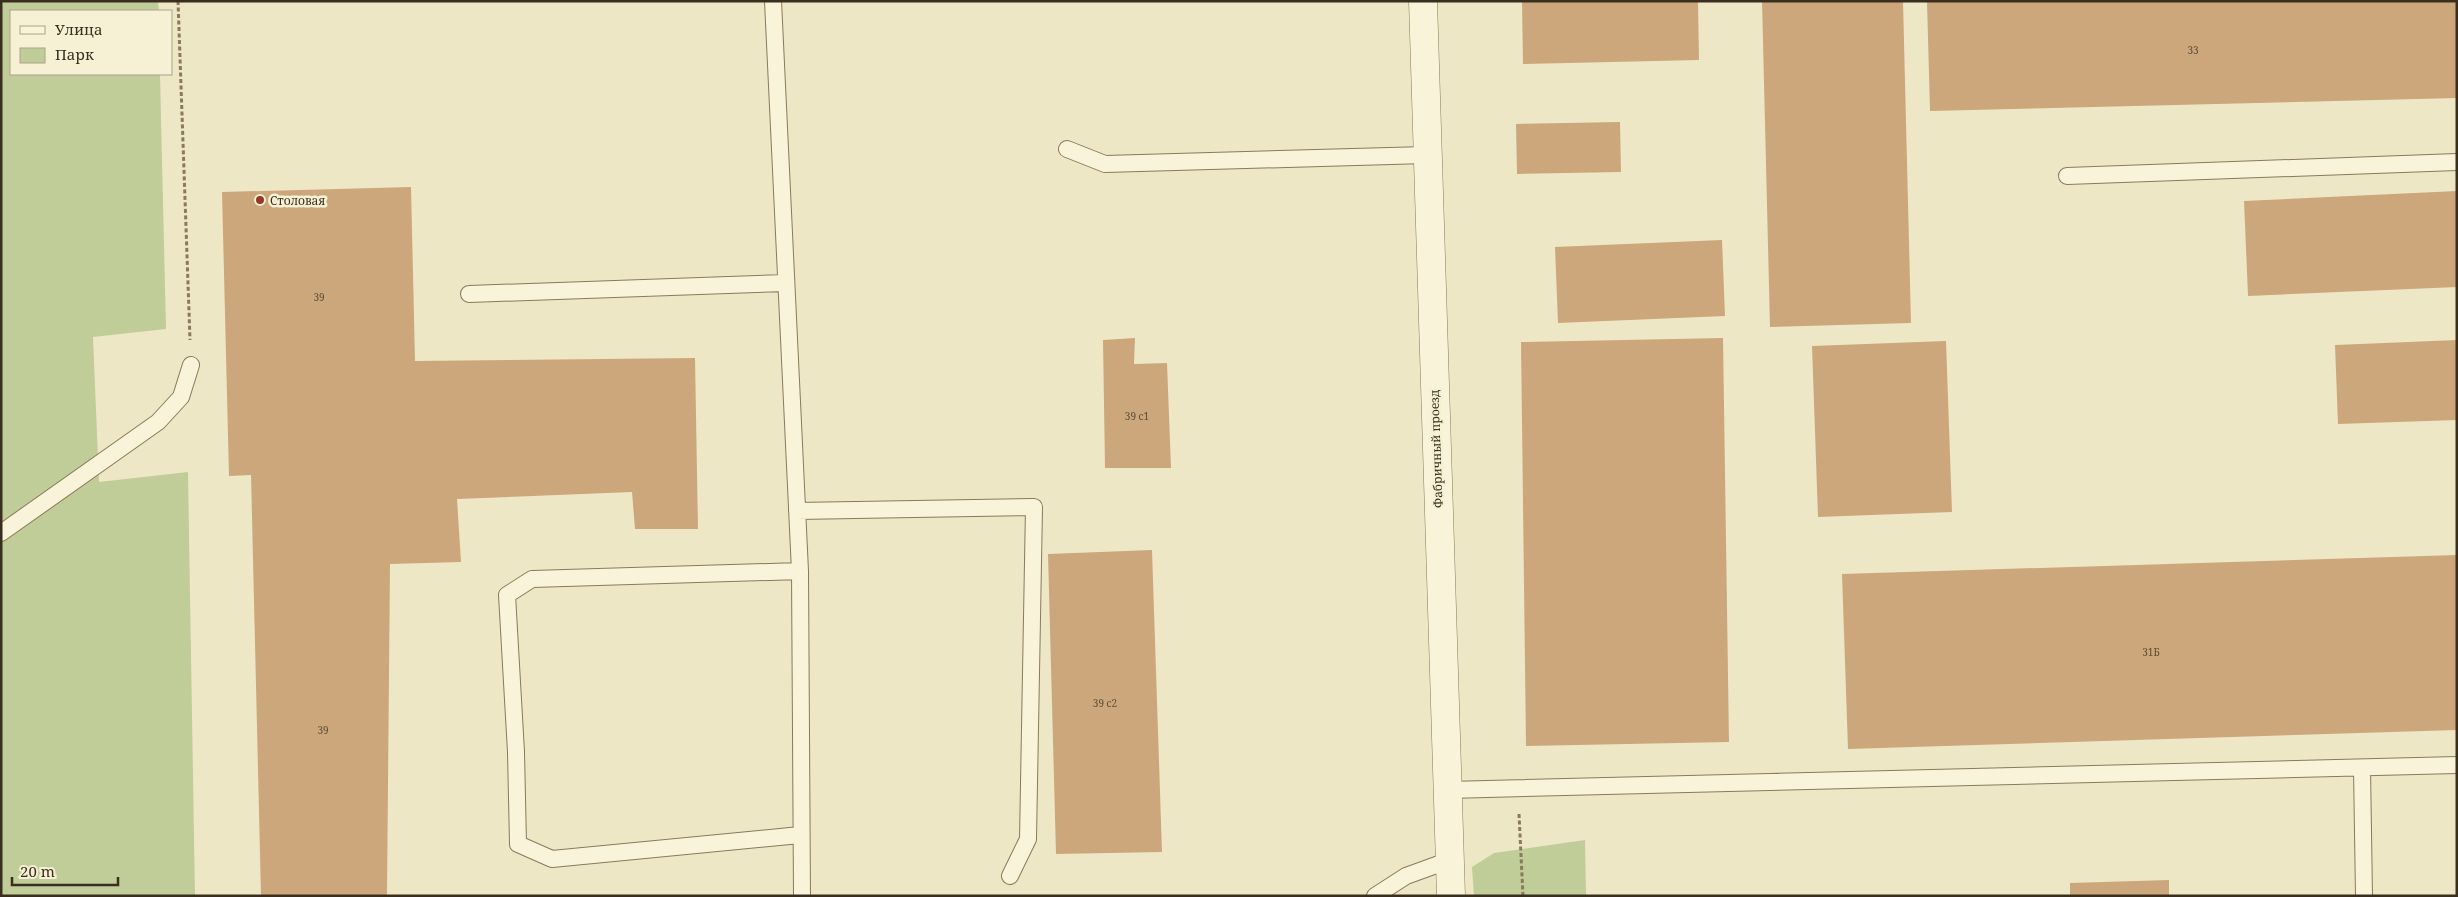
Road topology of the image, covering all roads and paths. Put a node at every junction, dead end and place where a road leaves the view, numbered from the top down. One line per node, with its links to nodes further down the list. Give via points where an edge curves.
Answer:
1 (178, 1): 10 (path)
2 (772, 1): 8 (lane)
3 (1423, 1): 5 (street, Фабричный проезд)
4 (1067, 149): 5 (lane, via 1105,164)
5 (1426, 155): 17 (street, Фабричный проезд)
6 (2457, 162): 7 (lane)
7 (2067, 176)
8 (786, 283): 9 (lane); 11 (lane)
9 (469, 294)
10 (191, 366): 12 (lane, via 181,397 158,422)
11 (797, 511): 13 (lane); 20 (lane, via 1034,507 1028,839)
12 (1, 533)
13 (800, 571): 18 (lane); 18 (lane, via 532,579 507,595 518,844 552,859)
14 (2457, 765): 15 (lane)
15 (2362, 768): 16 (lane); 25 (lane)
16 (1518, 788): 17 (lane); 24 (path)
17 (1448, 790): 19 (street, Фабричный проезд)
18 (800, 836): 21 (lane)
19 (1450, 860): 22 (lane, via 1406,876); 23 (street, Фабричный проезд)
20 (1010, 876)
21 (802, 896)
22 (1375, 896)
23 (1451, 896)
24 (1522, 896)
25 (2364, 896)

